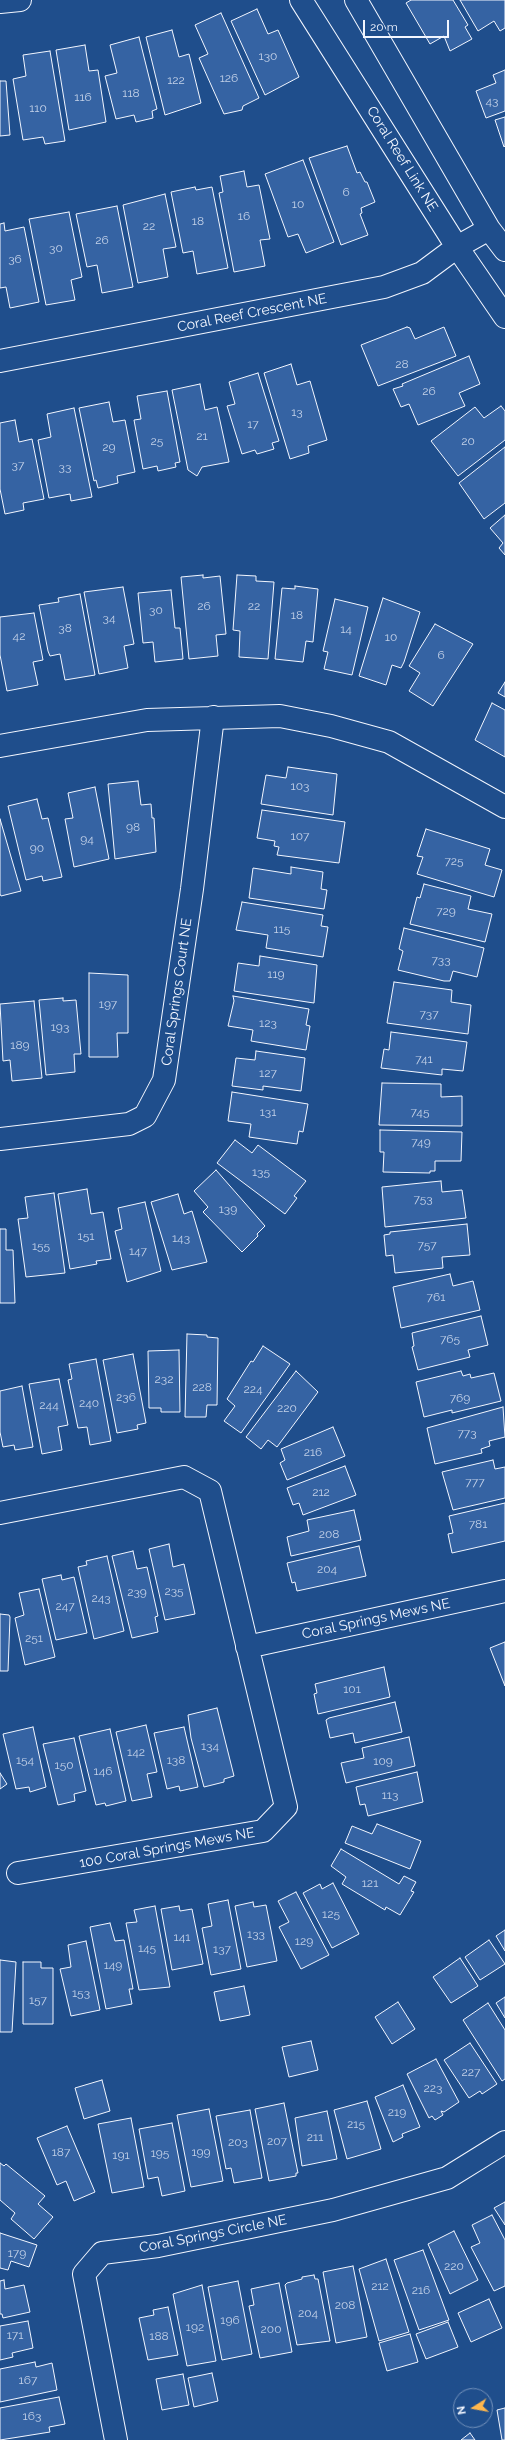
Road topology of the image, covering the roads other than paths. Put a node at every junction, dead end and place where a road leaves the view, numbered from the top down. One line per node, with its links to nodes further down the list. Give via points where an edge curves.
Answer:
1 (20, 0): 4 (street)
2 (301, 0): 6 (street, Coral Reef Link NE)
3 (356, 0): 5 (street)
4 (0, 2)
5 (489, 229): 6 (street, Coral Reef Crescent NE); 7 (street)
6 (457, 247): 8 (street, Coral Reef Link NE); 9 (street, Coral Reef Crescent NE, via 422,272 384,287)
7 (505, 250)
8 (505, 317)
9 (0, 361)
10 (213, 717): 11 (street, via 147,720); 12 (street, via 280,716 390,742); 13 (street, Coral Springs Court NE, via 192,889 164,1080 145,1116 129,1124)
11 (0, 746)
12 (505, 807)
13 (0, 1139)
14 (0, 1513): 16 (street, via 184,1476 210,1491)
15 (505, 1591): 16 (street, Coral Springs Mews NE)
16 (247, 1647): 17 (street, 100 Coral Springs Mews NE, via 286,1807 263,1831)
17 (18, 1873)
18 (505, 2142): 19 (street, Coral Springs Circle NE, via 447,2178 333,2210 158,2246 102,2253 84,2274)
19 (116, 2440)

